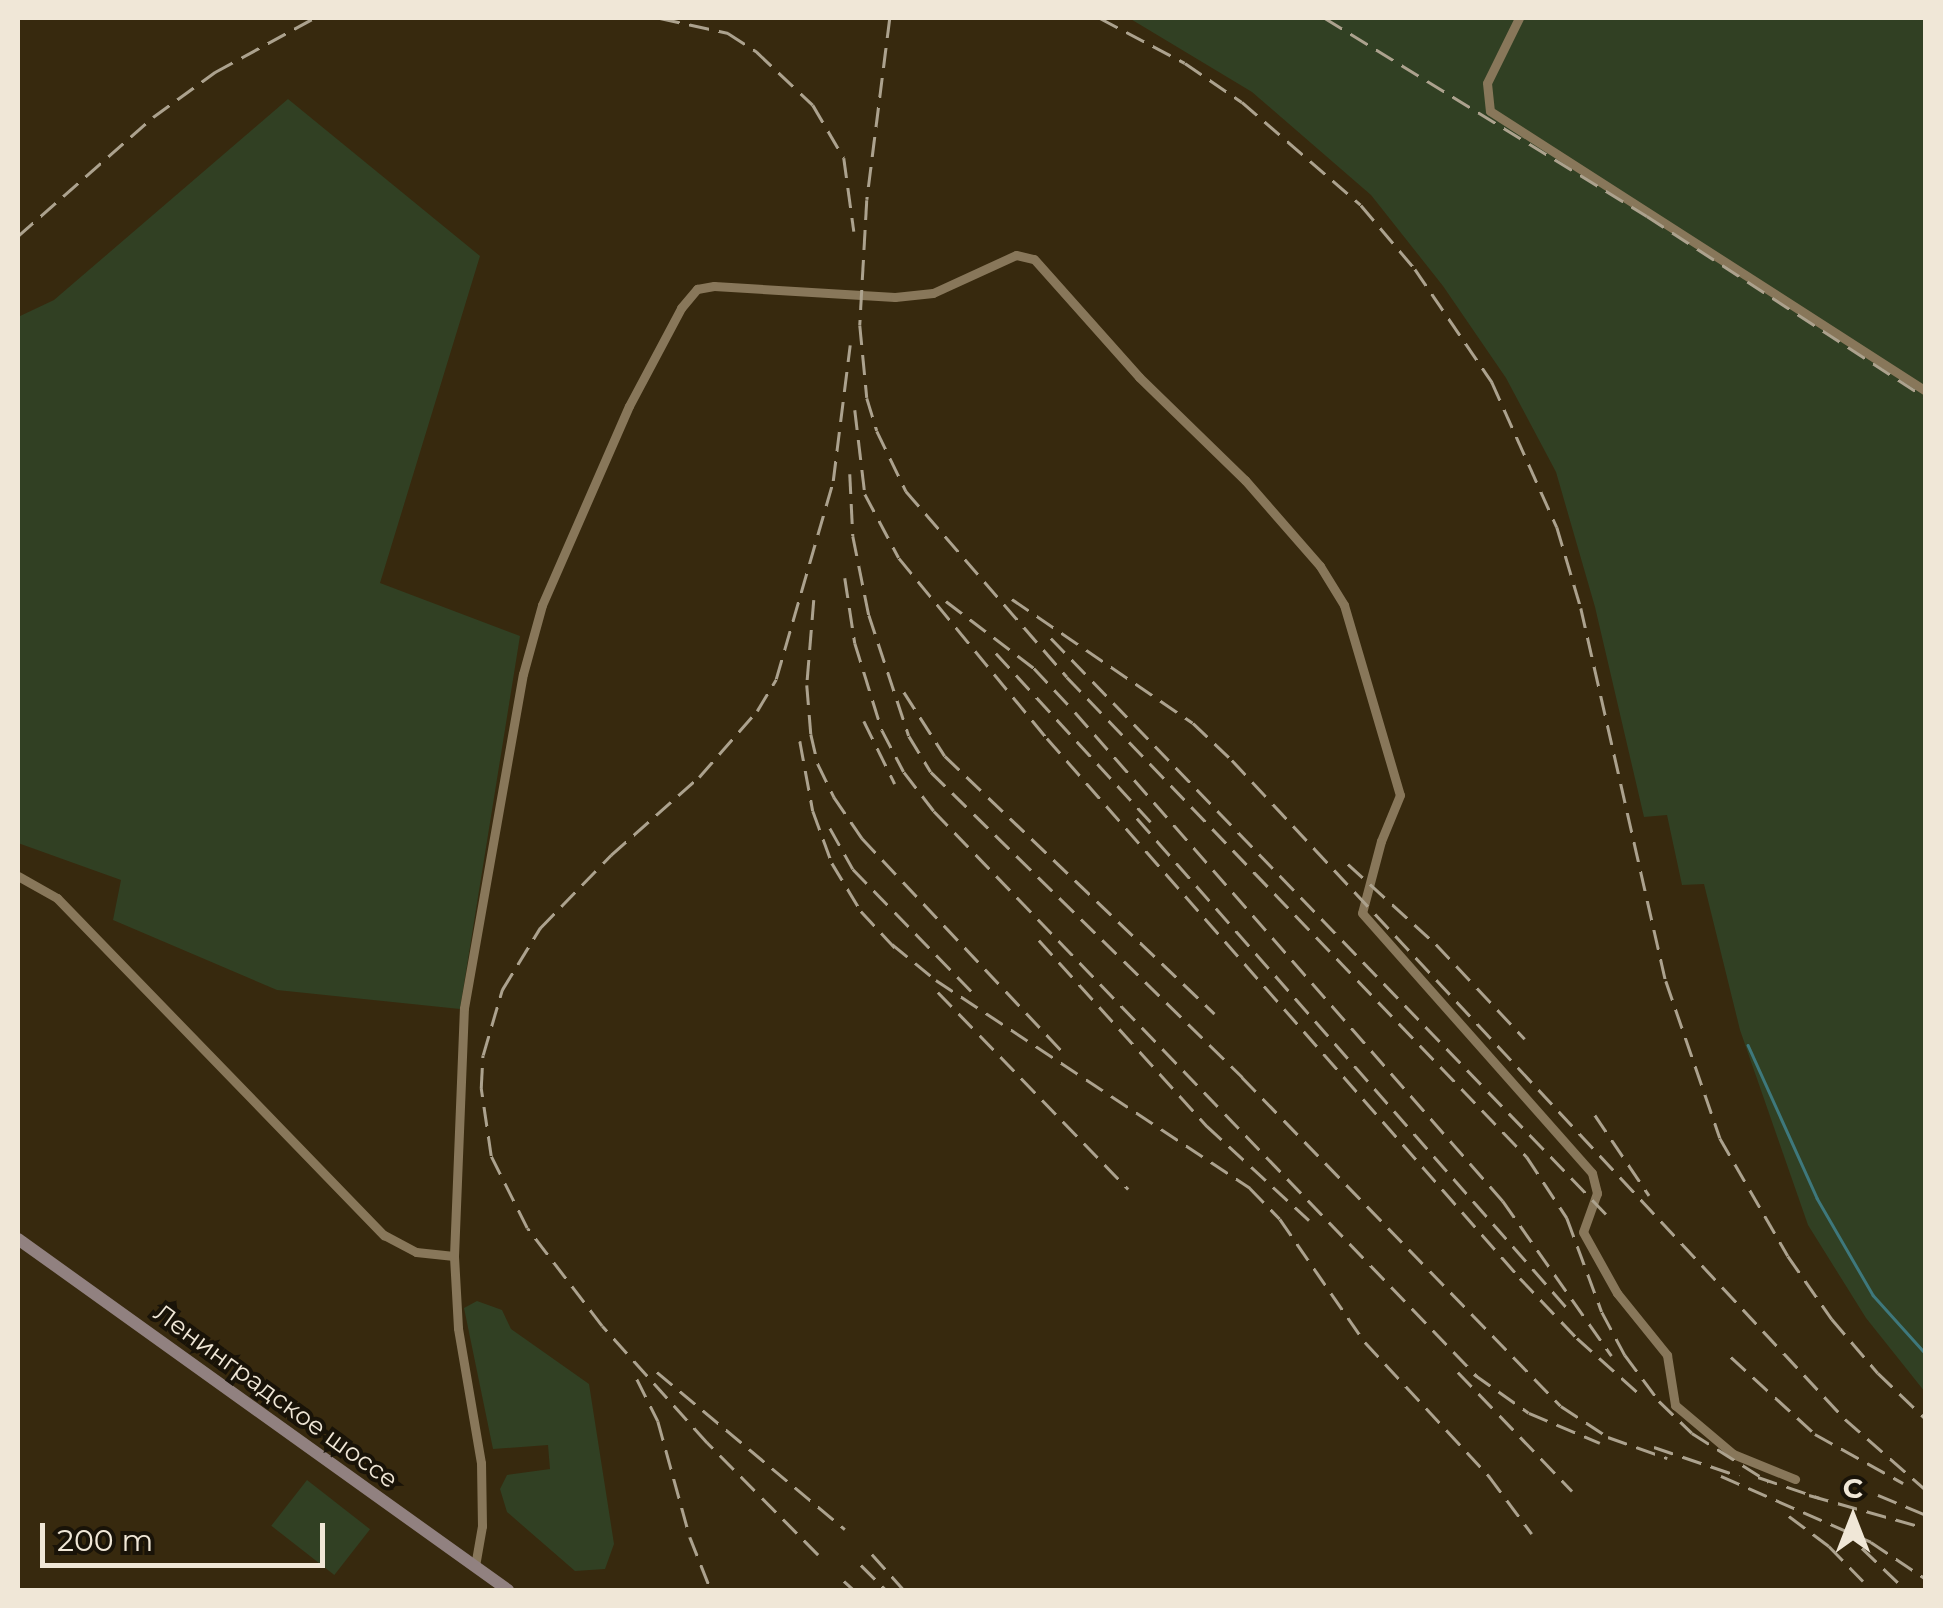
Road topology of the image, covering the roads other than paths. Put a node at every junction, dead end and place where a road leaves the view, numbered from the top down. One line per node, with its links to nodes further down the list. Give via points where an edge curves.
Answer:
1 (1520, 18): 2 (street, via 1487,83 1490,112)
2 (1926, 391)
3 (18, 876): 5 (street, via 57,898 384,1235 416,1252)
4 (18, 1238): 7 (main road, Ленинградское шоссе)
5 (454, 1256): 6 (street, via 464,1008 526,660 542,605 629,406 681,308 697,289 714,286 895,297 932,293 1016,255 1034,259 1320,566 1344,605 1400,795 1362,913 1592,1173 1597,1193 1582,1232 1666,1354 1675,1405 1733,1454); 7 (street, via 458,1328 481,1463 482,1526)
6 (1795, 1479)
7 (474, 1566): 8 (main road, Ленинградское шоссе)
8 (508, 1590)

